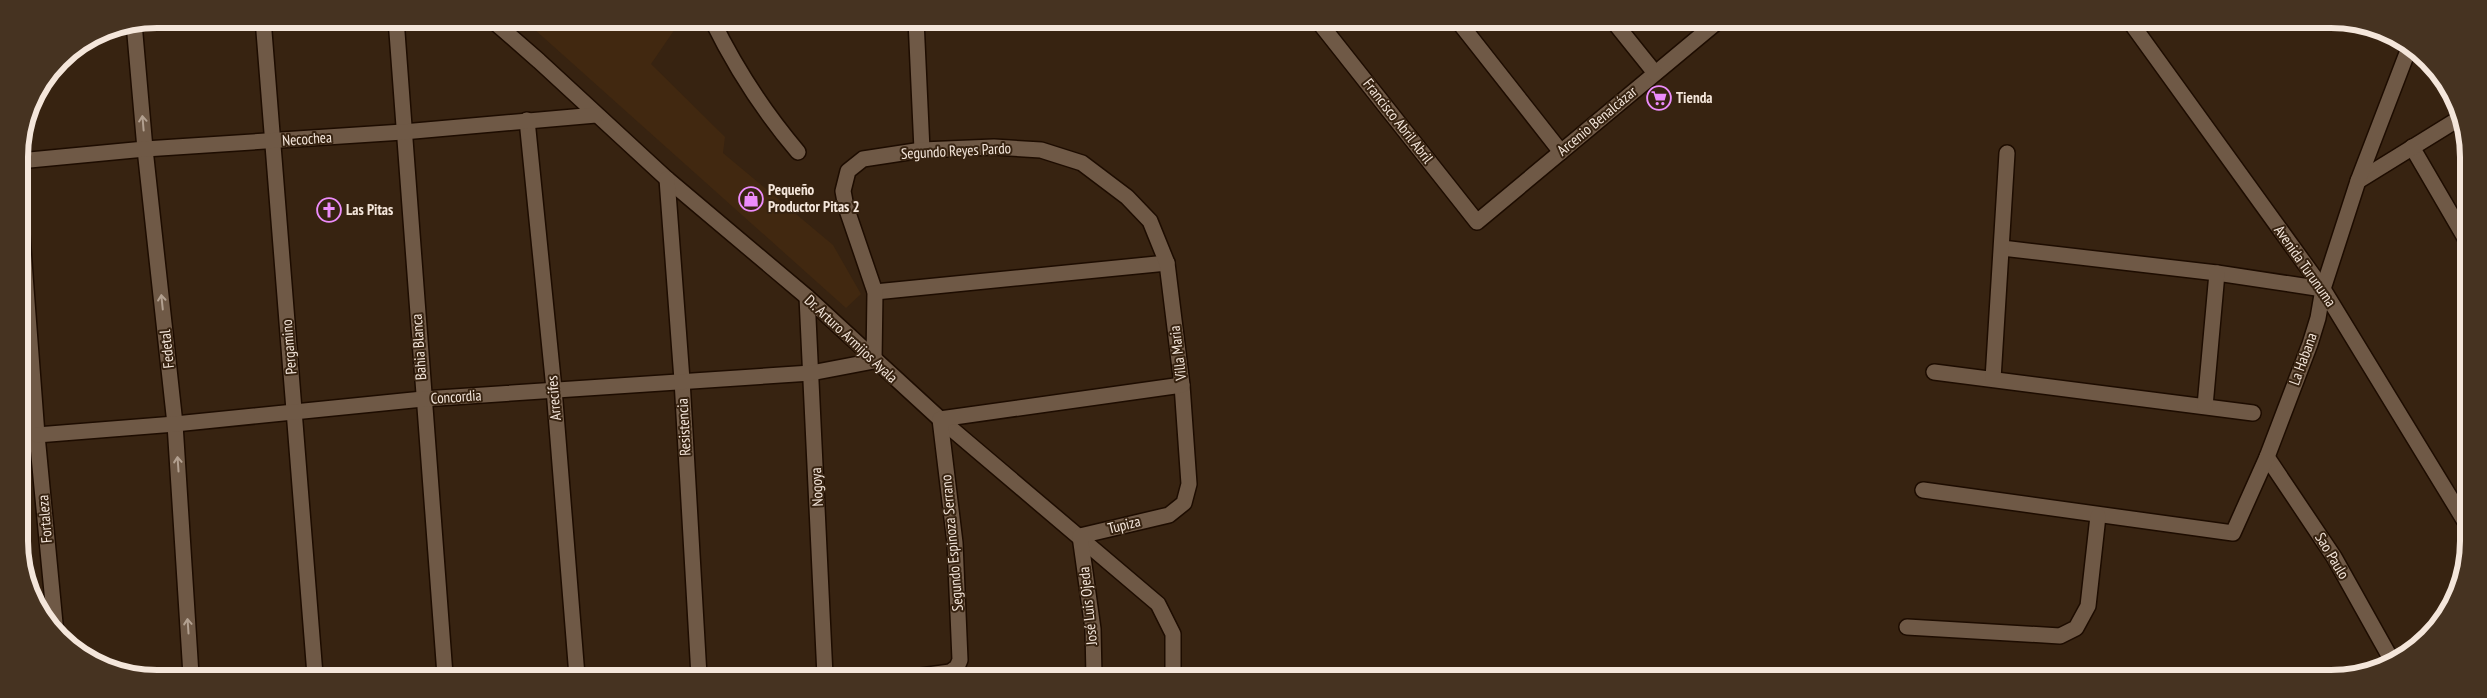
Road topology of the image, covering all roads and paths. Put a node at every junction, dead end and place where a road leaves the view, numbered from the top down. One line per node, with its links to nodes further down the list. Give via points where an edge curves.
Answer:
1 (264, 28): 18 (street, Pergamino)
2 (397, 28): 17 (street, Bahia Blanca)
3 (500, 28): 14 (street, Dr. Arturo Armijos Ayala)
4 (716, 28): 22 (street, via 730,57 782,134)
5 (916, 28): 21 (street)
6 (1324, 28): 29 (street, Francisco Abril Abril)
7 (1463, 28): 23 (street)
8 (1619, 28): 13 (street)
9 (1710, 28): 13 (street, Arcenio Benalcázar)
10 (2135, 28): 34 (street, Avenida Turunuma)
11 (135, 30): 20 (street, Fedetal, one-way to 11)
12 (2407, 53): 27 (street, La Habana)
13 (1655, 72): 23 (street, Arcenio Benalcázar)
14 (596, 115): 15 (street, Necochea); 26 (street, Dr. Arturo Armijos Ayala)
15 (527, 120): 17 (street, Necochea); 44 (street, Arrecifes)
16 (2455, 121): 19 (street)
17 (403, 132): 18 (street, Necochea); 45 (street, Bahia Blanca)
18 (272, 141): 20 (street, Necochea); 47 (street, Pergamino)
19 (2412, 147): 27 (street); 30 (street)
20 (145, 149): 25 (street, Necochea); 50 (street, Fedetal, one-way to 20)
21 (922, 150): 28 (street, Segundo Reyes Pardo, via 994,147 1041,150 1082,163); 35 (street, Segundo Reyes Pardo, via 863,159 848,172 843,191 846,208)
22 (798, 152)
23 (1561, 152): 29 (street, Arcenio Benalcázar)
24 (2007, 153): 31 (street)
25 (28, 160)
26 (667, 179): 36 (street, Dr. Arturo Armijos Ayala); 42 (street, Resistencia)
27 (2358, 181): 34 (street, La Habana)
28 (1128, 197): 32 (street, Villa Maria, via 1150,221)
29 (1476, 222)
30 (2460, 229)
31 (2002, 248): 33 (street); 41 (street)
32 (1167, 263): 35 (street); 43 (street, Villa Maria)
33 (2217, 273): 34 (street); 46 (street)
34 (2323, 289): 52 (street, La Habana, via 2310,344); 54 (street, Avenida Turunuma)
35 (875, 292): 38 (street)
36 (807, 297): 38 (street, Dr. Arturo Armijos Ayala); 40 (street, Nogoya)
37 (28, 315): 51 (street, Fortaleza)
38 (874, 361): 40 (street, Concordia); 49 (street, Dr. Arturo Armijos Ayala)
39 (1934, 372): 41 (street)
40 (811, 373): 42 (street, Concordia); 66 (street, Nogoya)
41 (1992, 379): 46 (street)
42 (682, 380): 44 (street, Concordia); 65 (street, Resistencia)
43 (1182, 385): 49 (street); 55 (street, Villa Maria, via 1189,484 1184,502)
44 (554, 389): 45 (street, Concordia); 64 (street, Arrecifes)
45 (423, 400): 47 (street, Concordia); 63 (street, Bahia Blanca)
46 (2205, 406): 48 (street)
47 (294, 411): 50 (street, Concordia); 62 (street, Pergamino)
48 (2253, 412)
49 (940, 419): 57 (street, Dr. Arturo Armijos Ayala); 67 (street, Segundo Espinoza Serrano, via 955,544 960,660)
50 (176, 424): 51 (street, Concordia); 61 (street, Fedetal, one-way to 50)
51 (37, 435): 58 (street, Fortaleza)
52 (2267, 457): 56 (street, La Habana, via 2233,532); 60 (street, Sao Paulo, via 2334,557)
53 (1923, 490): 56 (street)
54 (2460, 513)
55 (1169, 515): 57 (street, Tupiza)
56 (2098, 516): 59 (street, via 2088,606 2076,628 2060,636)
57 (1080, 536): 68 (street, José Luis Ojeda, via 1093,629); 69 (street, Dr. Arturo Armijos Ayala, via 1158,604 1173,634)
58 (55, 621)
59 (1907, 627)
60 (2389, 656)
61 (192, 670)
62 (315, 670)
63 (445, 670)
64 (577, 670)
65 (699, 670)
66 (825, 670)
67 (954, 670)
68 (1094, 670)
69 (1173, 670)

